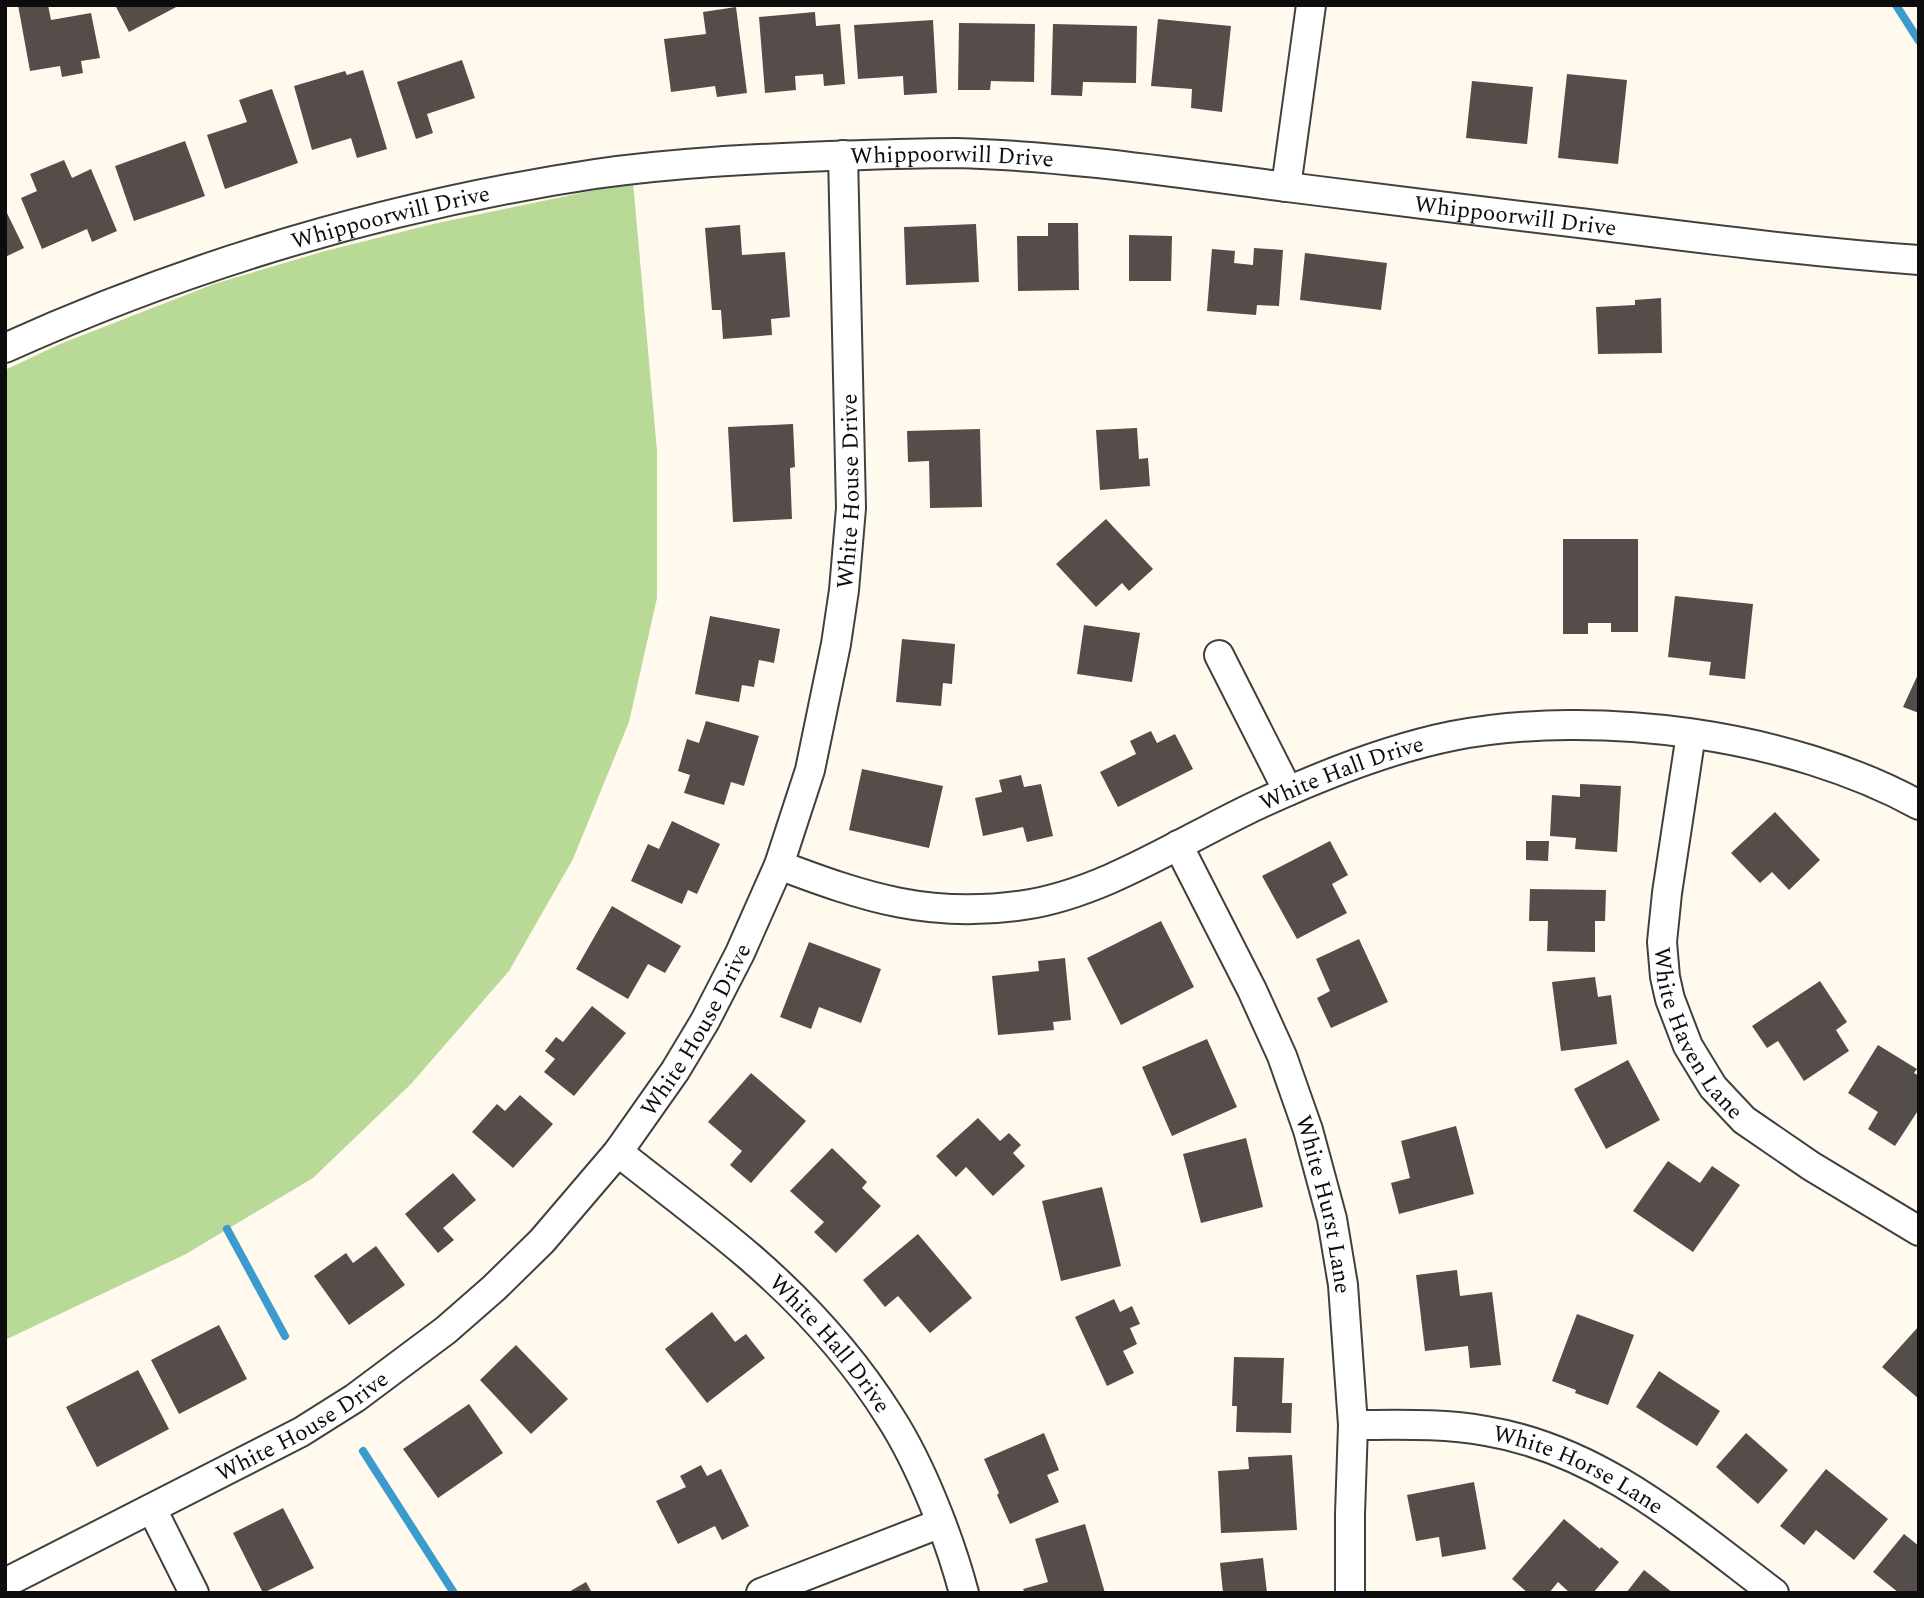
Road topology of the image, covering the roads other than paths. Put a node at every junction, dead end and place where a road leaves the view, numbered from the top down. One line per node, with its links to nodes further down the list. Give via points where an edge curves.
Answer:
1 (1311, 5): 3 (street)
2 (843, 155): 3 (street, Whippoorwill Drive, via 1014,156); 5 (street, Whippoorwill Drive, via 743,159 598,174 395,213 168,282); 11 (street, White House Drive, via 851,467 848,555 820,725)
3 (1286, 187): 4 (street, Whippoorwill Drive, via 1680,236)
4 (1919, 260)
5 (5, 348)
6 (1219, 654): 8 (street)
7 (1691, 734): 8 (street, White Hall Drive, via 1598,726 1491,730 1402,748); 9 (street, White Hall Drive, via 1774,749 1839,769); 13 (street, White Haven Lane, via 1662,942 1665,977 1688,1046 1713,1087 1744,1120)
8 (1288, 790): 10 (street, White Hall Drive)
9 (1919, 806)
10 (1178, 845): 11 (street, White Hall Drive, via 1078,891 1027,905 978,910 933,909 889,901); 14 (street, White Hurst Lane, via 1263,1012 1308,1130 1332,1219 1343,1285)
11 (779, 865): 12 (street, White House Drive, via 705,1021 676,1071)
12 (618, 1152): 15 (street, White House Drive, via 542,1241 422,1350 310,1426); 16 (street, White Hall Drive, via 751,1258 832,1339 891,1418)
13 (1919, 1231)
14 (1353, 1425): 21 (street, White Hurst Lane); 22 (street, White Horse Lane, via 1459,1427 1512,1436 1564,1452 1642,1494)
15 (152, 1509): 17 (street, White House Drive); 18 (street)
16 (941, 1523): 19 (street); 20 (street, White Hall Drive)
17 (5, 1583)
18 (194, 1593)
19 (761, 1593)
20 (964, 1593)
21 (1350, 1593)
22 (1774, 1593)

